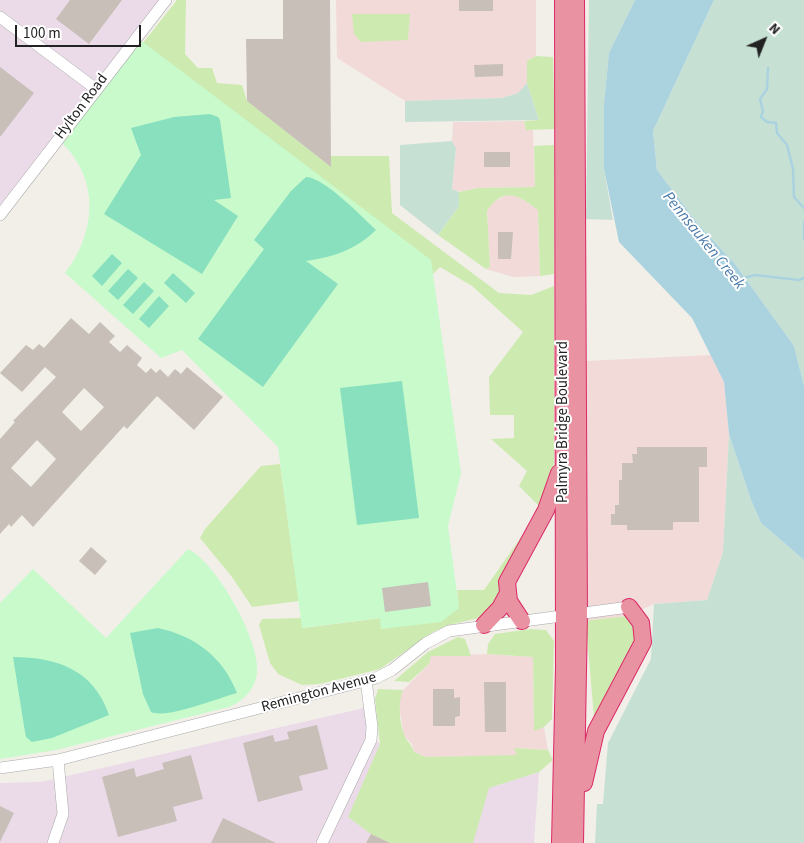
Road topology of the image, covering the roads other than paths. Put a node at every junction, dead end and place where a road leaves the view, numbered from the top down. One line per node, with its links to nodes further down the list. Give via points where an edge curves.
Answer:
1 (166, 0): 5 (street, Hylton Road)
2 (563, 0): 7 (highway, Palmyra Bridge Boulevard)
3 (576, 0): 10 (highway, Palmyra Bridge Boulevard)
4 (0, 17): 5 (street)
5 (96, 89): 6 (street, Hylton Road)
6 (0, 215)
7 (564, 454): 8 (highway, via 548,506 509,577); 10 (highway, Palmyra Bridge Boulevard)
8 (507, 596): 11 (highway); 12 (highway)
9 (629, 607): 10 (street, Remington Avenue); 16 (highway, via 641,623 643,642 593,739)
10 (572, 614): 11 (street, Remington Avenue); 16 (highway, Palmyra Bridge Boulevard); 19 (highway, Palmyra Bridge Boulevard)
11 (522, 621): 12 (street, Remington Avenue)
12 (484, 625): 13 (street, Remington Avenue, via 449,631 426,643 385,675)
13 (366, 680): 14 (street, Remington Avenue); 18 (street, via 371,740)
14 (58, 760): 15 (street, Remington Avenue); 17 (street, via 63,814)
15 (0, 768)
16 (575, 835)
17 (53, 843)
18 (322, 843)
19 (560, 843)

